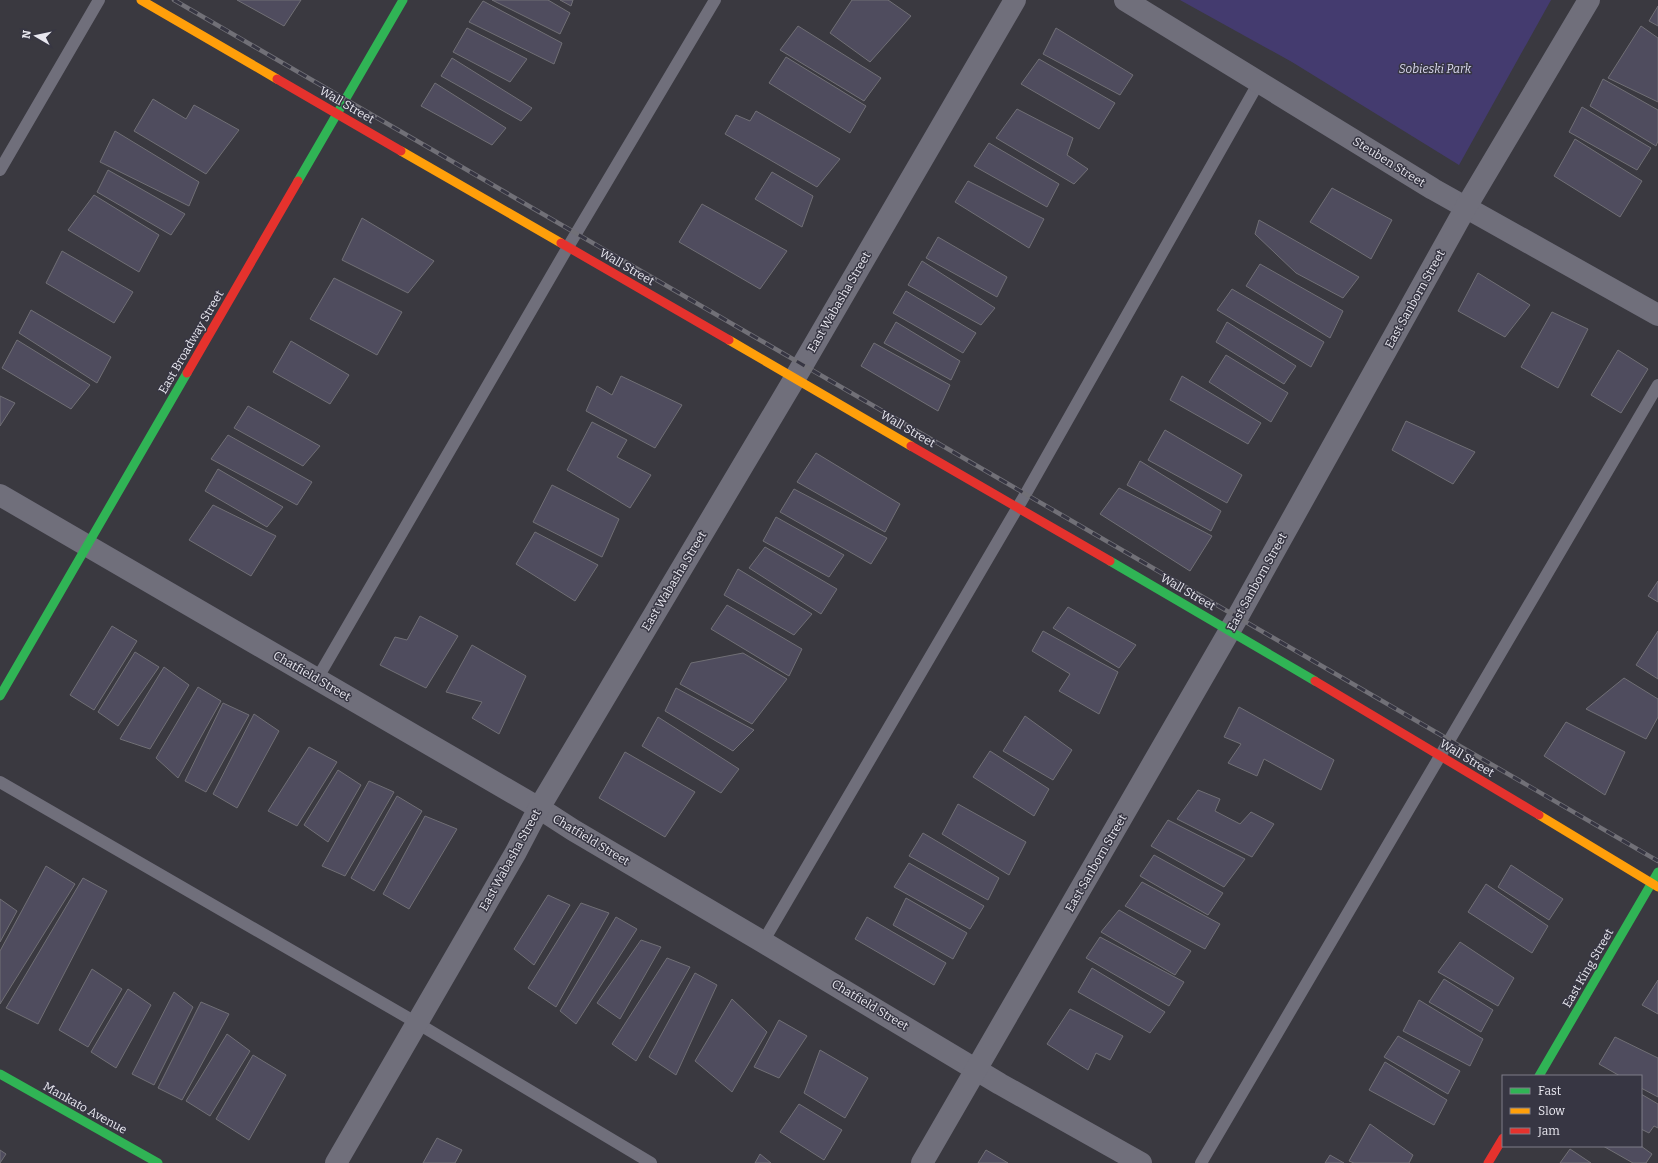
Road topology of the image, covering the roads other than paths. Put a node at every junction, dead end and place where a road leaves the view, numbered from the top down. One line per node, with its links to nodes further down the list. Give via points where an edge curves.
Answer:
1 (99, 0): 10 (lane)
2 (141, 0): 9 (street, Wall Street)
3 (403, 0): 9 (street, East Broadway Street)
4 (715, 0): 12 (lane)
5 (1015, 0): 14 (street, East Wabasha Street)
6 (1125, 0): 8 (street, Steuben Street)
7 (1589, 0): 11 (street, East Sanborn Street)
8 (1260, 82): 11 (street, Steuben Street); 17 (lane)
9 (338, 114): 12 (street, Wall Street); 18 (street, East Broadway Street)
10 (0, 170)
11 (1466, 208): 13 (street, Steuben Street); 19 (street, East Sanborn Street)
12 (568, 247): 14 (street, Wall Street); 20 (lane)
13 (1658, 315)
14 (795, 378): 17 (street, Wall Street); 24 (street, East Wabasha Street)
15 (1658, 385): 22 (lane)
16 (0, 494): 18 (street, Chatfield Street)
17 (1018, 507): 19 (street, Wall Street); 27 (lane)
18 (87, 545): 20 (street, Chatfield Street); 21 (street, East Broadway Street)
19 (1230, 630): 22 (street, Wall Street); 29 (street, East Sanborn Street)
20 (317, 679): 24 (street, Chatfield Street)
21 (0, 696)
22 (1440, 756): 26 (street, Wall Street); 38 (lane)
23 (0, 782): 28 (lane)
24 (539, 808): 27 (street, Chatfield Street); 28 (street, East Wabasha Street)
25 (1658, 872): 26 (street, East King Street)
26 (1655, 885): 31 (street, East King Street)
27 (763, 942): 29 (street, Chatfield Street)
28 (417, 1023): 34 (street, East Wabasha Street); 35 (lane)
29 (978, 1069): 36 (street, East Sanborn Street); 37 (street, Chatfield Street, via 1000,1084)
30 (0, 1074): 33 (street, Mankato Avenue)
31 (1540, 1075)
32 (1502, 1140): 39 (street)
33 (158, 1163)
34 (336, 1163)
35 (651, 1163)
36 (922, 1163)
37 (1141, 1163)
38 (1201, 1163)
39 (1488, 1163)

